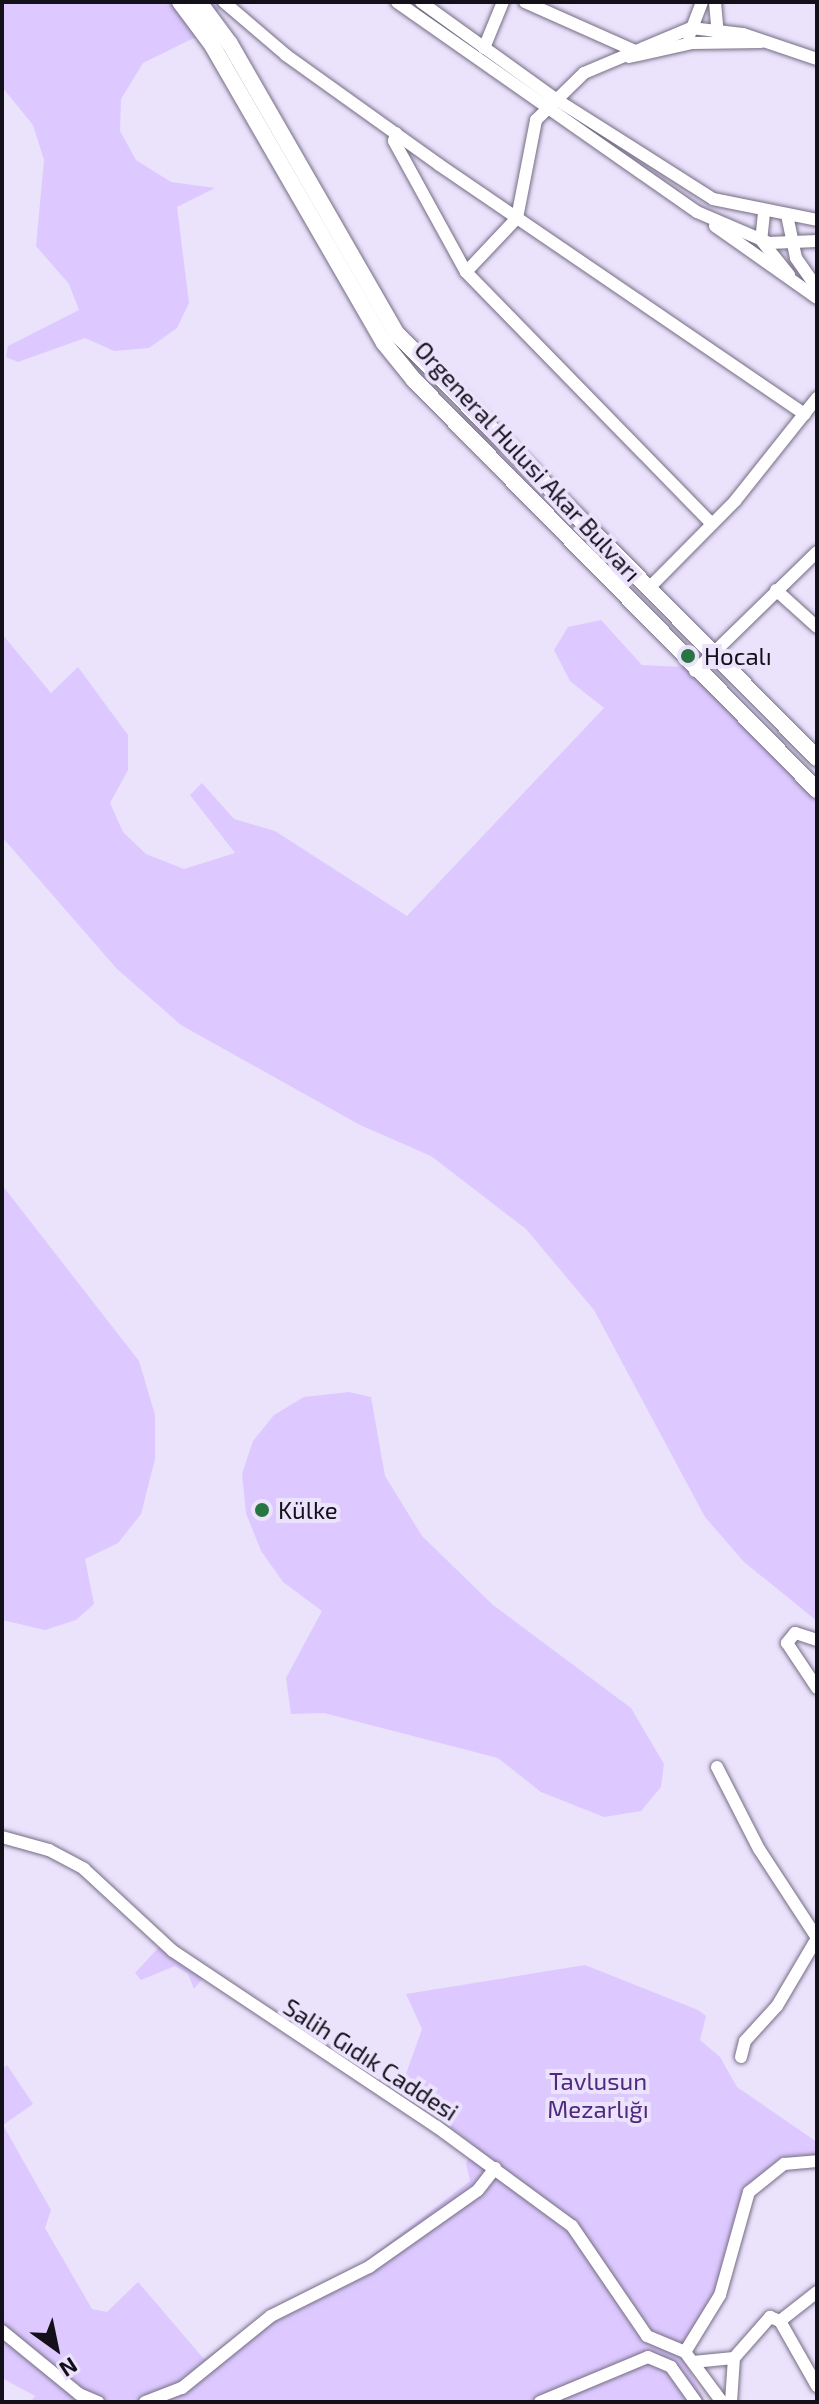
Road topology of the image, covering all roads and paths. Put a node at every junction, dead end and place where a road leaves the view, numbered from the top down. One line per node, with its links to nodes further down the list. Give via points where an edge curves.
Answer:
1 (180, 2): 41 (main road, Orgeneral Hulusi Akar Bulvarı, via 212,45 384,343)
2 (199, 2): 37 (main road, Orgeneral Hulusi Akar Bulvarı, via 230,44 396,333)
3 (224, 2): 20 (street)
4 (397, 2): 19 (street)
5 (503, 2): 15 (street)
6 (525, 2): 16 (street)
7 (702, 2): 10 (street)
8 (715, 2): 11 (street)
9 (426, 4): 15 (street)
10 (691, 28): 11 (street); 14 (street); 16 (street)
11 (719, 28): 12 (street); 13 (street)
12 (712, 42): 13 (street); 14 (street)
13 (762, 42): 17 (street)
14 (692, 43): 18 (street)
15 (484, 48): 19 (street)
16 (633, 50): 18 (street)
17 (817, 59)
18 (606, 61): 19 (street)
19 (551, 103): 21 (street); 22 (street, via 713,199); 24 (street, via 536,120)
20 (396, 133): 24 (street); 29 (street, via 394,141)
21 (697, 212): 26 (street); 30 (street)
22 (764, 213): 23 (street); 26 (street)
23 (787, 215): 25 (street); 28 (street)
24 (517, 218): 29 (street); 34 (street)
25 (817, 220)
26 (761, 240): 28 (street); 30 (street)
27 (817, 241): 28 (street)
28 (793, 242): 31 (street, via 803,273)
29 (466, 272): 35 (street)
30 (795, 283): 32 (street)
31 (817, 288)
32 (817, 298)
33 (817, 398): 34 (street)
34 (805, 414): 35 (street)
35 (712, 524): 37 (street)
36 (817, 552): 38 (street)
37 (648, 589): 40 (main road, Orgeneral Hulusi Akar Bulvarı)
38 (776, 590): 39 (street); 40 (street)
39 (817, 627)
40 (713, 653): 41 (street); 42 (main road, Orgeneral Hulusi Akar Bulvarı)
41 (695, 671): 43 (main road, Orgeneral Hulusi Akar Bulvarı)
42 (817, 758)
43 (817, 790)
44 (817, 1640): 45 (street, via 795,1633 787,1640)
45 (817, 1688)
46 (717, 1767): 48 (street, via 759,1849)
47 (2, 1837): 51 (street, Salih Gıdık Caddesi, via 49,1850 84,1869 173,1951)
48 (817, 1938): 49 (street, via 777,2006 745,2041)
49 (741, 2057)
50 (817, 2161): 55 (street, via 784,2164 749,2192 720,2295)
51 (495, 2168): 55 (street, Salih Gıdık Caddesi, via 576,2230 647,2336); 60 (street, via 482,2186 369,2267 271,2316 182,2388)
52 (817, 2292): 53 (street)
53 (780, 2321): 56 (street, via 762,2320); 57 (street)
54 (2, 2331): 59 (street)
55 (689, 2357): 56 (street); 58 (street)
56 (734, 2358): 58 (street)
57 (817, 2386)
58 (724, 2401): 63 (street)
59 (98, 2402)
60 (145, 2402)
61 (540, 2402): 62 (street, via 648,2357 671,2367)
62 (696, 2402)
63 (706, 2402)

